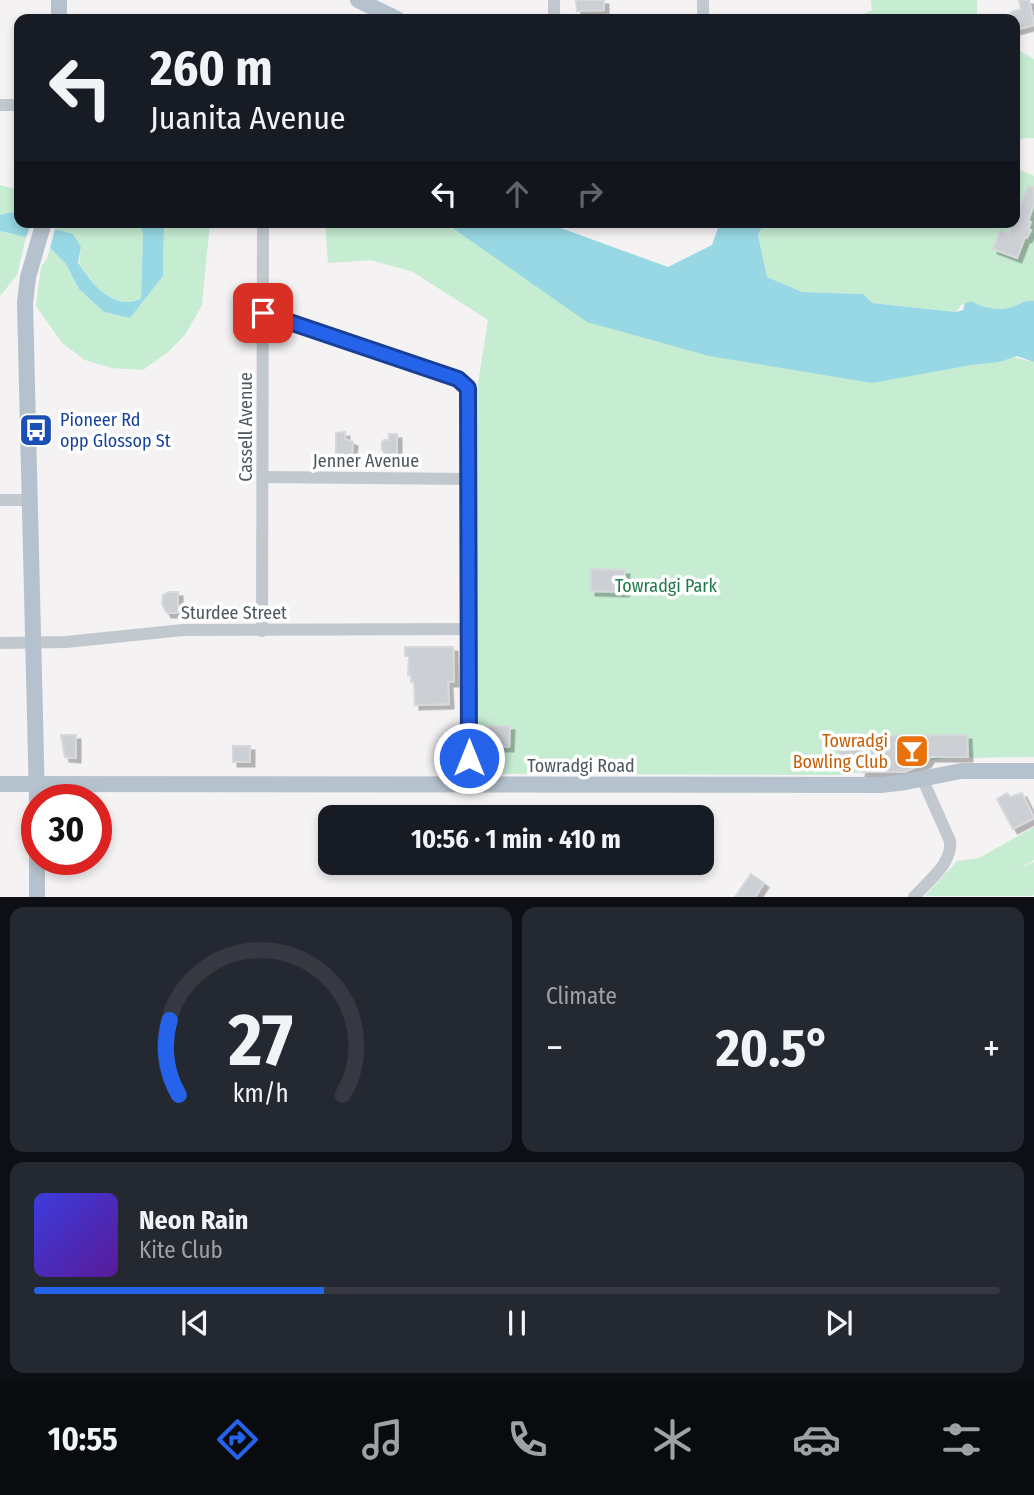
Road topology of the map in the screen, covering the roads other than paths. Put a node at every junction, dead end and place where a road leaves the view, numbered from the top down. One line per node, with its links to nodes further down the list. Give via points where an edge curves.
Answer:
1 (358, 0): 2 (main road)
2 (389, 10)
3 (42, 228): 9 (main road, via 25,303)
4 (263, 228): 5 (street, Cassell Avenue)
5 (263, 313): 6 (street, Cassell Avenue); 7 (street, via 464,383 469,394)
6 (263, 477): 7 (street, Jenner Avenue); 11 (street, Cassell Avenue)
7 (469, 479): 10 (street)
8 (0, 500): 9 (street)
9 (29, 500): 13 (main road)
10 (470, 629): 11 (street, Sturdee Street); 18 (street)
11 (262, 631): 13 (street, Sturdee Street, via 183,630)
12 (0, 643): 13 (street, Sturdee Street)
13 (33, 643): 16 (main road)
14 (1034, 771): 15 (main road, Towradgi Road, via 961,771)
15 (922, 778): 18 (main road, Towradgi Road, via 881,785); 23 (street, via 951,851)
16 (37, 784)
17 (0, 785): 19 (main road, Towradgi Road)
18 (469, 785): 20 (main road, Towradgi Road)
19 (21, 789)
20 (112, 791)
21 (37, 875): 22 (main road)
22 (37, 897)
23 (914, 897)

